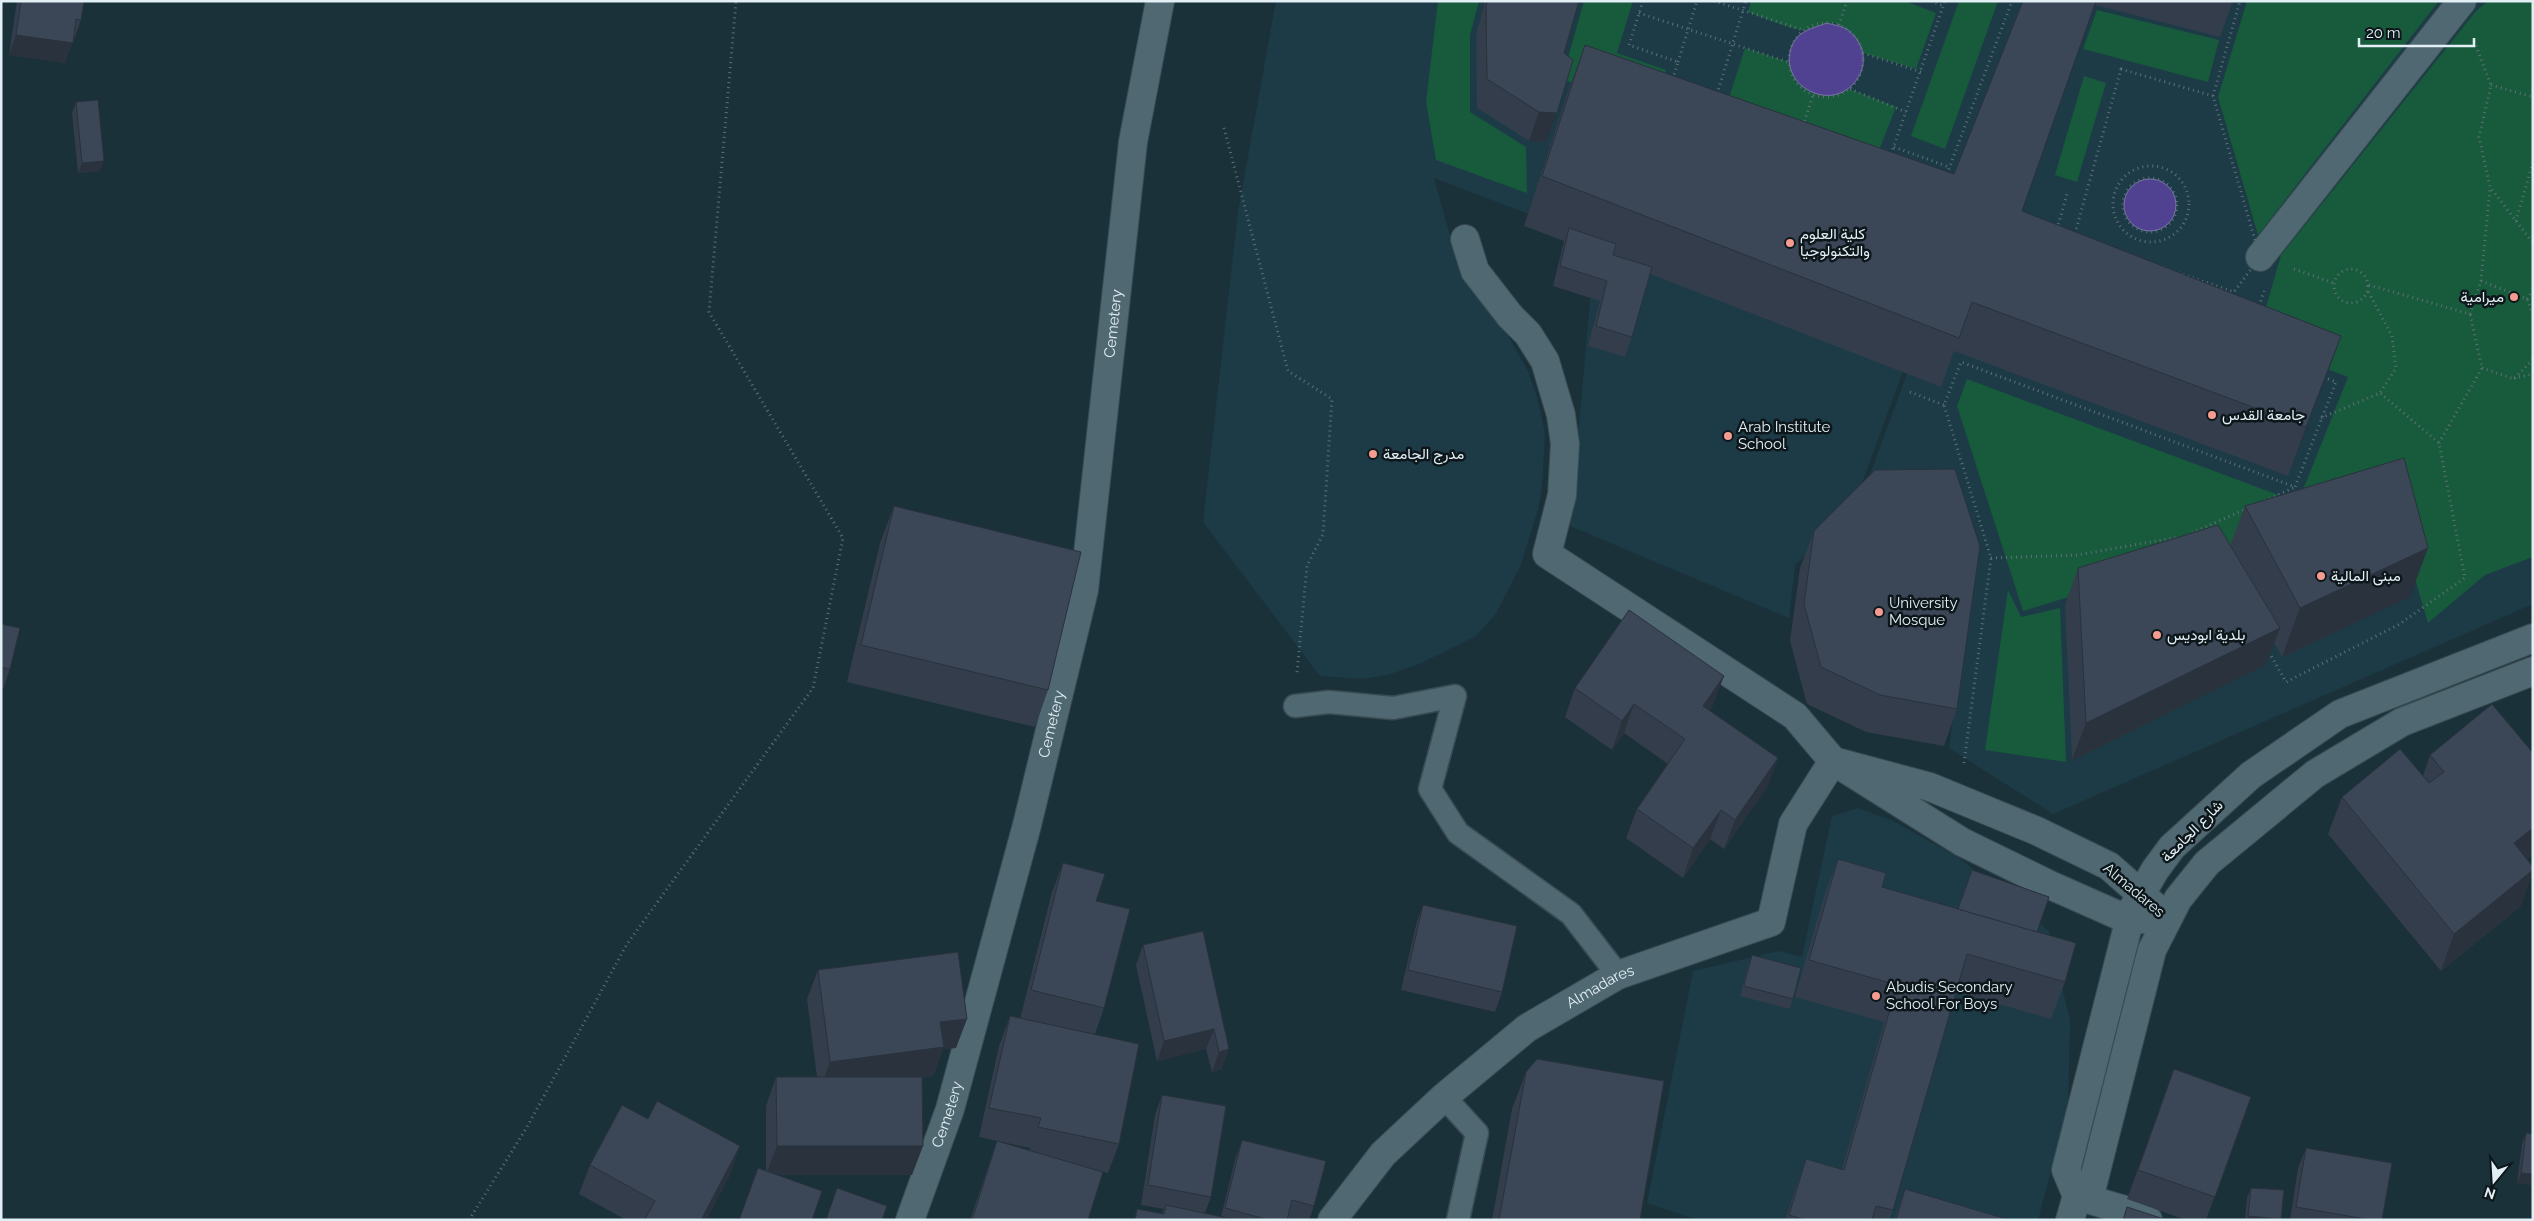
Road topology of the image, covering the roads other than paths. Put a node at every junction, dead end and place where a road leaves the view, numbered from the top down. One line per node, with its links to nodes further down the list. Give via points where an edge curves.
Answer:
1 (1160, 1): 15 (street, Cemetery, via 1133,142 1084,590 1027,824 950,1109)
2 (2458, 2): 4 (street)
3 (1465, 239): 8 (street, via 1475,271 1528,334 1545,361 1561,415 1564,444 1562,495 1547,554 1795,716)
4 (2263, 258)
5 (2533, 638): 9 (street, شارع الجامعة, via 2340,714 2251,774 2172,847)
6 (2533, 671): 10 (street, via 2402,722 2315,774 2207,863 2178,899)
7 (1295, 706): 12 (lane, via 1329,702 1393,708 1455,696 1430,789 1458,832 1571,914)
8 (1833, 761): 9 (street, Almadares, via 1930,787 2038,831 2109,866); 11 (street, Almadares, via 1962,842); 12 (street, Almadares, via 1793,824 1771,922)
9 (2141, 895): 10 (street, Almadares); 11 (street, شارع الجامعة)
10 (2168, 918): 11 (street, Almadares); 14 (street, via 2152,950 2092,1187)
11 (2128, 920): 14 (street, شارع الجامعة, via 2066,1170)
12 (1618, 975): 13 (street, Almadares, via 1527,1028)
13 (1444, 1097): 16 (street, Almadares, via 1383,1154); 17 (lane, via 1477,1133)
14 (2073, 1208): 18 (street, via 2128,1211)
15 (910, 1220)
16 (1332, 1220)
17 (1458, 1220)
18 (2148, 1220)

